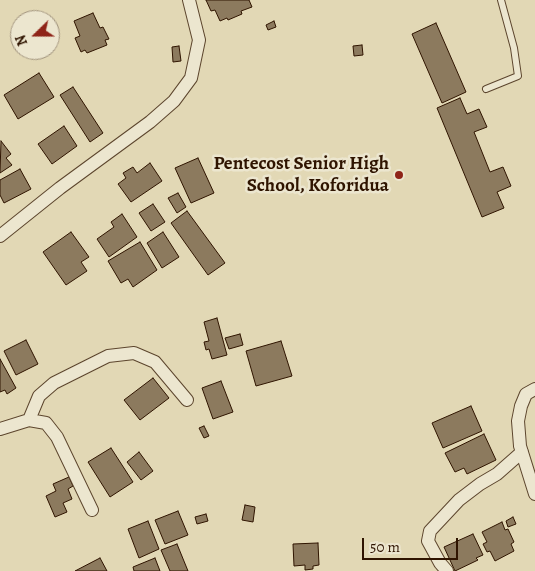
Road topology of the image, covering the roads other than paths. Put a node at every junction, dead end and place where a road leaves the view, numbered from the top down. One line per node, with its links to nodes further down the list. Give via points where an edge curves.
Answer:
1 (189, 0): 4 (street, via 199,40 191,78 174,101)
2 (501, 0): 3 (lane, via 518,76)
3 (486, 89)
4 (0, 236)
5 (535, 389): 9 (street, via 526,394 521,406 518,421)
6 (187, 400): 7 (street, via 155,362 134,353 108,356 54,383 39,396)
7 (29, 420): 8 (street); 11 (street, via 46,423 57,437)
8 (0, 429)
9 (522, 452): 10 (street); 12 (street, via 459,500 430,531 428,541)
10 (535, 494)
11 (92, 510)
12 (447, 571)

